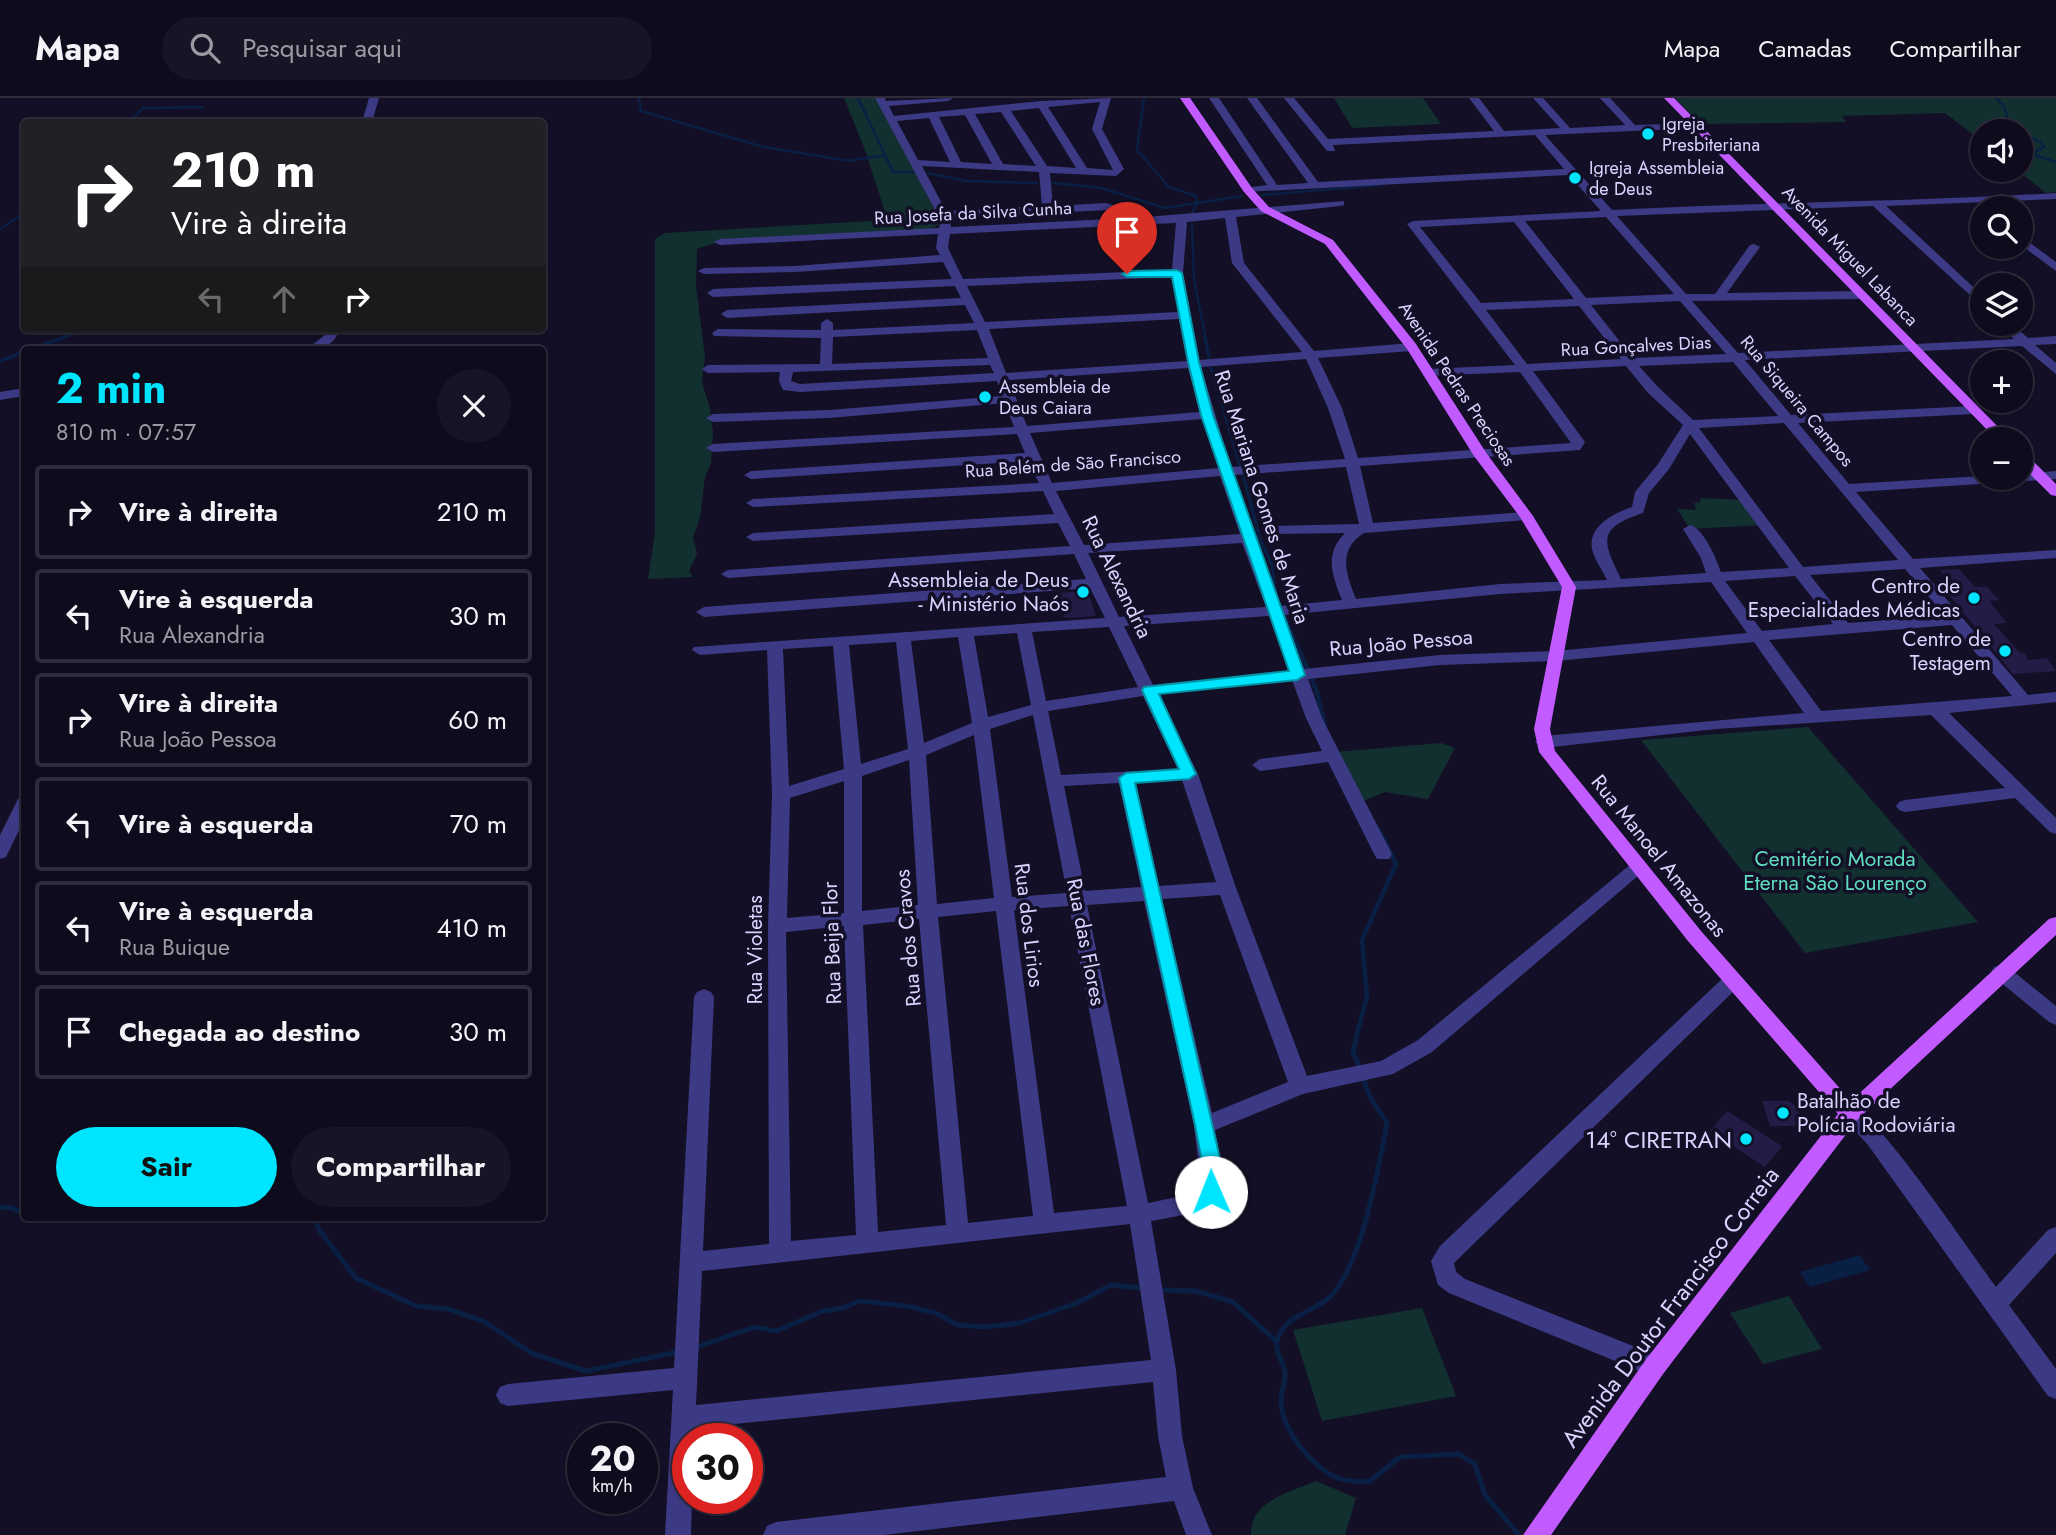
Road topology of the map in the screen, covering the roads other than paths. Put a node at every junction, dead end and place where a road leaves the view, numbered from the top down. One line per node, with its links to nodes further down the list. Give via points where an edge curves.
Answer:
1 (374, 98): 17 (street)
2 (948, 98): 12 (street)
3 (1185, 98): 32 (main road, Avenida Pedras Preciosas)
4 (1214, 98): 31 (street)
5 (1252, 98): 30 (street)
6 (1289, 98): 23 (street, via 1327,145)
7 (1474, 98): 23 (street)
8 (1538, 98): 21 (street)
9 (1605, 98): 20 (street)
10 (1669, 98): 19 (main road, Avenida Miguel Labanca)
11 (1106, 99): 13 (street, via 1080,106); 28 (street, via 1093,125 1118,171)
12 (882, 101): 18 (street, Rua Alexandria)
13 (1041, 104): 14 (street); 28 (street)
14 (1004, 108): 15 (street); 27 (street)
15 (968, 111): 16 (street); 26 (street)
16 (932, 114): 18 (street); 25 (street)
17 (368, 119)
18 (891, 119): 24 (street, Rua Alexandria)
19 (1696, 125): 20 (street); 37 (main road, Avenida Miguel Labanca)
20 (1633, 128): 21 (street)
21 (1567, 130): 22 (street)
22 (1537, 132): 23 (street); 29 (street, Rua Siqueira Campos)
23 (1501, 134)
24 (917, 163): 25 (street); 42 (street, Rua Alexandria)
25 (957, 165): 26 (street)
26 (999, 167): 27 (street)
27 (1044, 170): 28 (street); 39 (street)
28 (1084, 172)
29 (1572, 172): 30 (street); 41 (street, Rua Siqueira Campos)
30 (1315, 185): 31 (street)
31 (1274, 188): 32 (street)
32 (1248, 190): 40 (main road, Avenida Pedras Preciosas)
33 (2056, 196): 34 (street)
34 (2033, 199)
35 (1340, 203): 40 (street, Rua Josefa da Silva Cunha)
36 (1876, 203): 37 (street); 38 (street); 58 (street)
37 (1773, 205): 41 (street); 60 (main road, Avenida Miguel Labanca)
38 (1970, 205)
39 (1048, 209): 42 (street); 46 (street, via 1108,206)
40 (1267, 210): 43 (street, Rua Josefa da Silva Cunha); 77 (main road, Avenida Pedras Preciosas, via 1329,242)
41 (1610, 214): 44 (street); 61 (street, Rua Siqueira Campos)
42 (942, 215): 47 (street, Rua Alexandria)
43 (1230, 215): 45 (street, Rua Josefa da Silva Cunha); 79 (street, via 1242,272)
44 (1516, 218): 64 (street); 65 (street, via 1413,226)
45 (1182, 219): 46 (street, Rua Josefa da Silva Cunha); 55 (street, Rua Mariana Gomes de Maria)
46 (1117, 223): 47 (street, Rua Josefa da Silva Cunha)
47 (944, 232): 48 (street, Rua Josefa da Silva Cunha); 51 (street, Rua Alexandria)
48 (720, 242)
49 (1754, 247): 62 (street)
50 (2033, 249): 53 (street)
51 (948, 258): 52 (street); 56 (street, Rua Alexandria)
52 (826, 267): 54 (street); 57 (street)
53 (2056, 268)
54 (704, 271)
55 (1177, 273): 56 (street); 68 (street, Rua Mariana Gomes de Maria)
56 (960, 281): 57 (street); 63 (street, Rua Alexandria)
57 (827, 287): 59 (street); 66 (street)
58 (1970, 291)
59 (713, 293)
60 (1861, 295): 62 (street); 78 (main road, Avenida Miguel Labanca)
61 (1684, 298): 62 (street); 64 (street); 80 (street, Rua Siqueira Campos)
62 (1719, 298)
63 (968, 301): 66 (street); 69 (street, Rua Alexandria)
64 (1582, 302): 65 (street); 82 (street)
65 (1480, 307): 85 (street)
66 (827, 309): 67 (street); 72 (street)
67 (727, 314)
68 (1185, 316): 69 (street); 81 (street, Rua Mariana Gomes de Maria)
69 (981, 326): 72 (street); 84 (street, Rua Alexandria)
70 (332, 333): 76 (street)
71 (718, 333): 72 (street)
72 (827, 334): 83 (street)
73 (2018, 336): 75 (street)
74 (2056, 340): 75 (street, Rua Gonçalves Dias)
75 (2024, 342): 78 (street, Rua Gonçalves Dias); 88 (street)
76 (317, 346)
77 (1412, 347): 79 (street); 89 (main road, Avenida Pedras Preciosas)
78 (1914, 349): 80 (street, Rua Gonçalves Dias); 93 (main road, Avenida Miguel Labanca)
79 (1309, 353): 81 (street); 105 (street, via 1335,408)
80 (1737, 359): 82 (street, Rua Gonçalves Dias); 98 (street, Rua Siqueira Campos)
81 (1193, 362): 84 (street, via 1095,371); 96 (street, Rua Mariana Gomes de Maria)
82 (1632, 364): 85 (street, Rua Gonçalves Dias); 99 (street)
83 (826, 368): 84 (street); 87 (street)
84 (998, 368): 87 (street, via 800,388 788,387); 92 (street, Rua Alexandria)
85 (1525, 368): 89 (street, Rua Gonçalves Dias); 103 (street, Rua Belém de São Francisco, via 1578,442 1575,447)
86 (708, 369): 87 (street)
87 (787, 369)
88 (2056, 370)
89 (1428, 373): 103 (main road, Avenida Pedras Preciosas)
90 (21, 392): 91 (street)
91 (0, 396)
92 (1009, 399): 97 (street); 101 (street, Rua Alexandria)
93 (1970, 405)
94 (1970, 410): 98 (street)
95 (1978, 413): 100 (main road, Avenida Miguel Labanca)
96 (1207, 415): 101 (street); 107 (street, Rua Mariana Gomes de Maria)
97 (713, 418)
98 (1788, 419): 99 (street); 114 (street, Rua Siqueira Campos)
99 (1689, 424): 127 (street); 131 (street, via 1642,492 1638,510 1604,527 1599,549)
100 (1991, 427)
101 (1023, 430): 102 (street); 104 (street, Rua Alexandria)
102 (713, 447)
103 (1481, 456): 105 (street, Rua Belém de São Francisco); 117 (main road, Avenida Pedras Preciosas)
104 (1033, 457): 108 (street); 113 (street, Rua Alexandria)
105 (1353, 463): 107 (street, Rua Belém de São Francisco); 119 (street)
106 (2033, 469): 110 (main road)
107 (1226, 472): 113 (street, Rua Belém de São Francisco); 123 (street, Rua Mariana Gomes de Maria)
108 (751, 475)
109 (2056, 475): 110 (street)
110 (2040, 476): 111 (street); 115 (main road)
111 (2033, 477)
112 (1970, 481): 114 (street)
113 (1049, 487): 116 (street, Rua Belém de São Francisco); 118 (street, Rua Alexandria)
114 (1845, 488): 126 (street, Rua Siqueira Campos)
115 (2056, 492)
116 (752, 503)
117 (1526, 516): 119 (street); 132 (main road, Avenida Pedras Preciosas)
118 (1063, 518): 122 (street); 124 (street, Rua Alexandria)
119 (1364, 528): 121 (street); 133 (street, via 1339,548 1337,559)
120 (1690, 529): 129 (street)
121 (1271, 530)
122 (753, 537)
123 (1248, 538): 124 (street); 134 (street, Rua Mariana Gomes de Maria)
124 (1079, 550): 128 (street); 130 (street, Rua Alexandria)
125 (2056, 554): 126 (street)
126 (1908, 563): 127 (street); 136 (street, Rua Siqueira Campos)
127 (1798, 570): 129 (street); 138 (street)
128 (728, 574)
129 (1715, 577): 131 (street); 141 (street)
130 (1095, 583): 135 (street); 137 (street, Rua Alexandria)
131 (1616, 583): 132 (street)
132 (1569, 587): 133 (street, via 1500,589); 146 (main road)
133 (1350, 605): 134 (street)
134 (1279, 611): 137 (street); 147 (street, Rua Mariana Gomes de Maria)
135 (704, 612)
136 (1955, 620): 138 (street, Rua João Pessoa); 150 (street, Rua Siqueira Campos)
137 (1112, 622): 139 (street); 148 (street, Rua Alexandria)
138 (1844, 628): 141 (street, Rua João Pessoa)
139 (1024, 629): 140 (street); 151 (street, Rua das Flores)
140 (965, 632): 142 (street); 154 (street, Rua dos Lirios)
141 (1756, 636): 146 (street, Rua João Pessoa); 153 (street)
142 (903, 637): 143 (street); 156 (street, Rua dos Cravos)
143 (841, 643): 144 (street); 159 (street, Rua Beija Flor)
144 (775, 647): 145 (street); 164 (street, Rua Violetas)
145 (701, 650)
146 (1556, 656): 147 (street, Rua João Pessoa, via 1440,660); 155 (main road)
147 (1299, 675): 148 (street, Rua João Pessoa); 157 (street, Rua Mariana Gomes de Maria, via 1314,718)
148 (1150, 690): 151 (street, Rua João Pessoa); 160 (street, Rua Alexandria)
149 (2055, 698): 150 (street)
150 (2022, 699): 152 (street)
151 (1038, 708): 154 (street, Rua João Pessoa); 162 (street, Rua das Flores)
152 (1935, 709): 153 (street); 163 (street)
153 (1816, 717): 155 (street)
154 (981, 726): 156 (street, Rua João Pessoa); 174 (street, Rua dos Lirios)
155 (1543, 742): 170 (main road, Rua Manoel Amazonas)
156 (917, 752): 159 (street, Rua João Pessoa); 175 (street, Rua dos Cravos)
157 (1335, 755): 158 (street); 169 (street, Rua Mariana Gomes de Maria)
158 (1260, 765)
159 (853, 771): 164 (street, Rua João Pessoa); 176 (street, Rua Beija Flor)
160 (1189, 774): 161 (street); 171 (street, Rua Alexandria)
161 (1126, 778): 162 (street); 172 (street)
162 (1055, 780): 173 (street, Rua das Flores)
163 (2017, 792): 165 (street); 167 (street)
164 (781, 795): 178 (street, Rua Violetas)
165 (1905, 806)
166 (21, 809): 168 (street)
167 (2056, 828)
168 (0, 853)
169 (1383, 854)
170 (1637, 869): 180 (main road, Rua Manoel Amazonas); 183 (street, via 1425,1046 1386,1068)
171 (1227, 888): 172 (street); 183 (street, Rua Alexandria)
172 (1151, 893): 173 (street); 185 (street)
173 (1078, 899): 174 (street); 186 (street, Rua das Flores)
174 (1003, 904): 175 (street); 187 (street, Rua dos Lirios)
175 (928, 912): 176 (street); 188 (street, Rua dos Cravos)
176 (853, 918): 178 (street); 190 (street, Rua Beija Flor)
177 (2056, 924): 179 (main road)
178 (777, 926): 191 (street, Rua Violetas)
179 (2001, 972): 182 (street); 184 (main road, Avenida Doutor Francisco Correia)
180 (1731, 982): 184 (main road, Rua Manoel Amazonas); 194 (street, via 1442,1261 1446,1278 1457,1286)
181 (704, 997): 192 (street)
182 (2056, 1017)
183 (1300, 1086): 185 (street)
184 (1850, 1114): 193 (street, via 1875,1139); 194 (main road, Avenida Doutor Francisco Correia)
185 (1204, 1125): 186 (street, via 1214,1183 1211,1192 1196,1204)
186 (1139, 1214): 187 (street); 195 (street, Rua das Flores)
187 (1045, 1225): 188 (street)
188 (958, 1234): 190 (street)
189 (2056, 1237): 193 (street)
190 (867, 1243): 191 (street)
191 (780, 1254): 192 (street)
192 (691, 1262): 196 (street)
193 (1994, 1305): 197 (street)
194 (1655, 1366): 201 (main road, Avenida Doutor Francisco Correia)
195 (1164, 1370): 199 (street); 200 (street)
196 (685, 1371): 198 (street); 199 (street)
197 (2056, 1388)
198 (508, 1395)
199 (684, 1418): 202 (street)
200 (1181, 1488): 203 (street); 204 (street)
201 (1538, 1532)
202 (678, 1535)
203 (776, 1535)
204 (1199, 1535)

